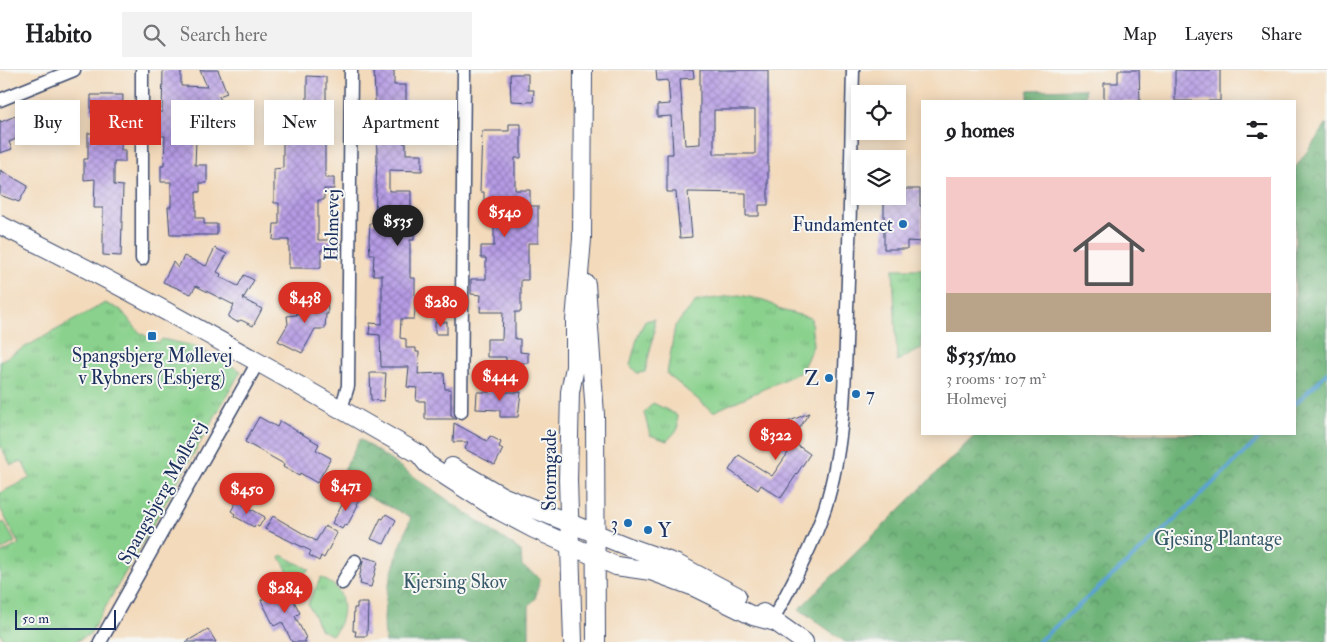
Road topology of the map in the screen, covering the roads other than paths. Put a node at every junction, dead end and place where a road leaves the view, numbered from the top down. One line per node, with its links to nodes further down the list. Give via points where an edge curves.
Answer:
1 (74, 70): 7 (street)
2 (142, 70): 10 (street)
3 (351, 70): 12 (street, Holmevej, via 348,386)
4 (464, 70): 13 (street)
5 (583, 70): 9 (street)
6 (852, 70): 19 (street, via 845,388 838,441 826,506 815,536)
7 (0, 100)
8 (0, 225): 11 (street)
9 (582, 239): 15 (street, via 595,415); 15 (street, via 575,321 575,367 582,393)
10 (142, 259)
11 (258, 362): 12 (street); 20 (street, Spangsbjerg Møllevej)
12 (341, 409): 14 (street)
13 (461, 412)
14 (419, 454): 15 (street, via 430,455 502,496); 16 (street, via 427,464 498,510)
15 (583, 529): 16 (street); 16 (street); 19 (street, via 676,564 757,607)
16 (583, 551): 19 (street, via 616,566 652,571 753,616); 21 (street); 22 (street); 23 (street)
17 (355, 562): 18 (street)
18 (342, 583)
19 (772, 621): 24 (street)
20 (100, 642)
21 (573, 642)
22 (583, 642)
23 (596, 642)
24 (804, 642)

